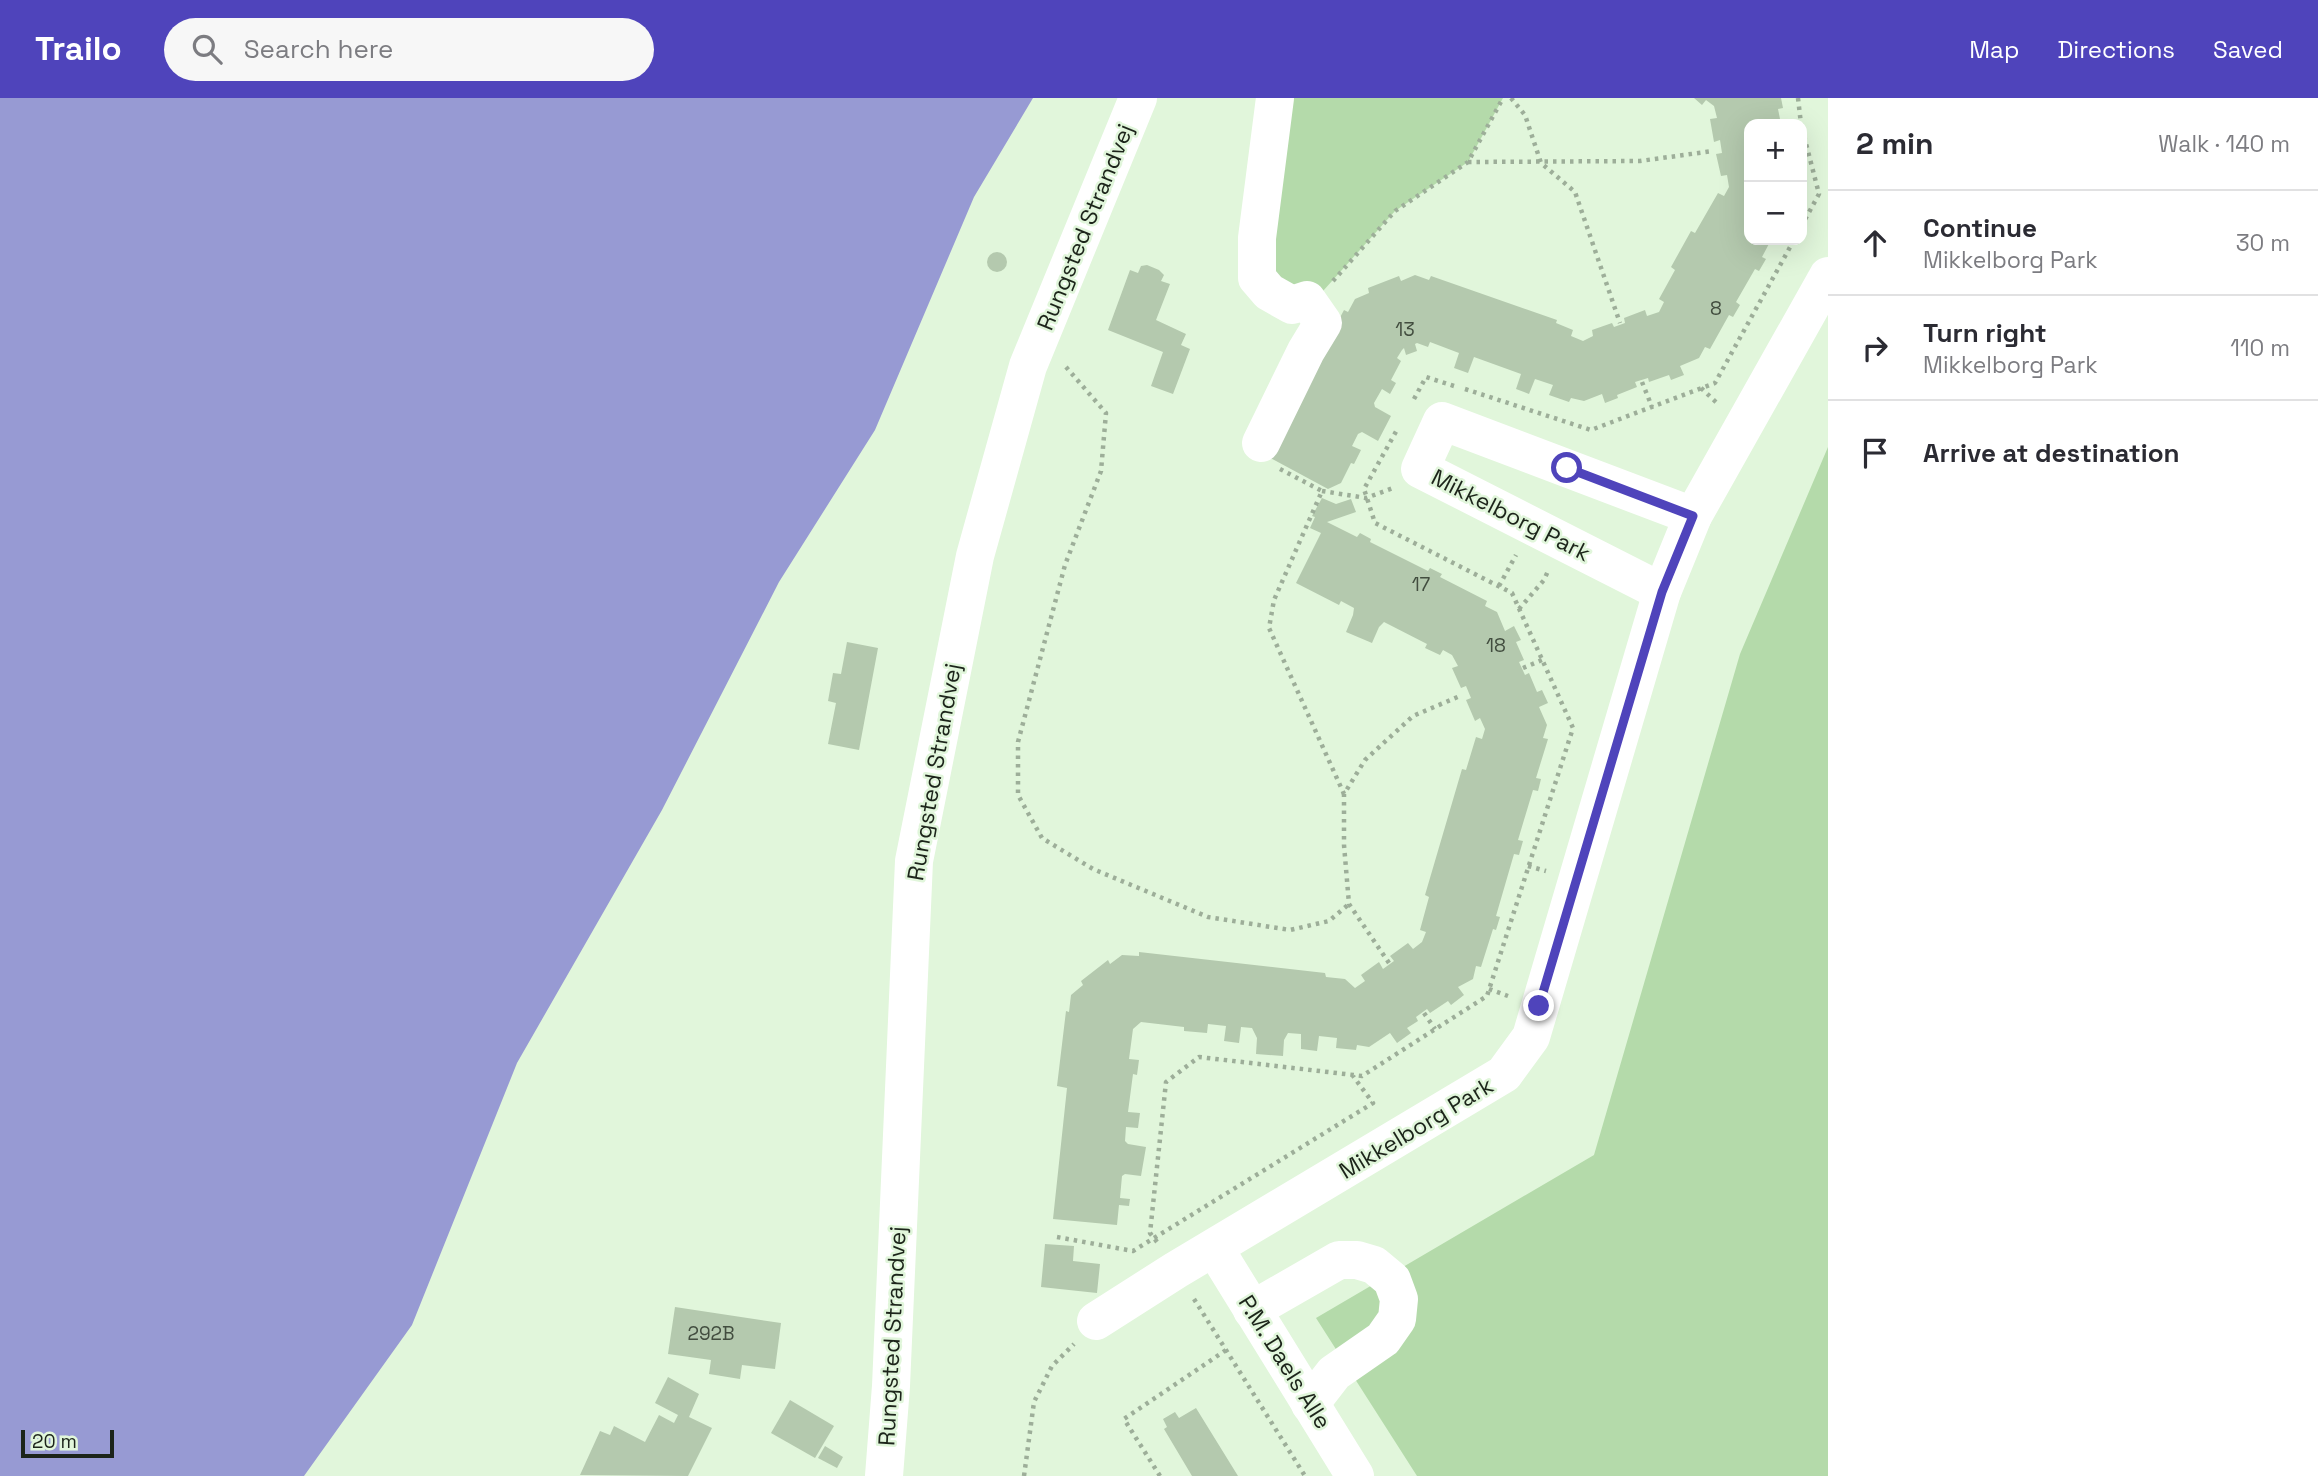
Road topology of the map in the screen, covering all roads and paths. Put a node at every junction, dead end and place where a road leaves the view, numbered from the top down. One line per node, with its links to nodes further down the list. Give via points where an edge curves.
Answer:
1 (1138, 98): 16 (street, Rungsted Strandvej)
2 (1275, 98): 14 (street, via 1257,238 1257,278 1269,292 1293,305)
3 (1503, 98): 9 (path)
4 (1511, 98): 10 (path, via 1525,115)
5 (1798, 98): 6 (path)
6 (1801, 119)
7 (1807, 148): 11 (path, via 1819,194)
8 (1713, 150): 10 (path, via 1640,161)
9 (1468, 162): 10 (path); 14 (path, via 1395,211 1323,291)
10 (1541, 163): 15 (path, via 1575,192)
11 (1807, 216)
12 (1791, 245): 18 (path, via 1715,383)
13 (1828, 275): 24 (street, Mikkelborg Park)
14 (1307, 300): 21 (street, via 1322,323)
15 (1620, 323)
16 (1034, 352): 32 (path, via 1067,367 1106,413 1101,471 1065,565 1018,742 1018,795 1042,838 1093,869 1208,917 1290,930 1329,921); 45 (street, Rungsted Strandvej, via 975,556 914,861)
17 (1642, 382): 18 (path)
18 (1652, 407): 19 (path, via 1591,430 1426,377)
19 (1407, 410)
20 (1401, 422): 23 (path, via 1364,489)
21 (1261, 443): 22 (path, via 1252,454)
22 (1322, 491): 23 (path); 31 (path, via 1274,600 1269,628)
23 (1366, 498): 27 (path, via 1375,523 1512,593)
24 (1693, 516): 25 (street, Mikkelborg Park, via 1442,421 1420,469); 26 (street, Mikkelborg Park)
25 (1562, 541): 26 (street, Mikkelborg Park); 27 (path, via 1544,580)
26 (1662, 592): 39 (street, Mikkelborg Park, via 1531,1037 1504,1074)
27 (1519, 609): 28 (path)
28 (1542, 660): 29 (path); 35 (path, via 1573,728 1487,996)
29 (1523, 668)
30 (1460, 696): 31 (path, via 1413,716 1365,760)
31 (1345, 794): 32 (path)
32 (1349, 904): 33 (path)
33 (1390, 962)
34 (1424, 1013): 35 (path)
35 (1435, 1029): 36 (path, via 1362,1076)
36 (1353, 1075): 38 (path, via 1373,1103); 38 (path, via 1199,1057 1166,1082 1150,1233)
37 (1057, 1237): 38 (path, via 1133,1251)
38 (1154, 1237): 40 (path)
39 (1215, 1249): 40 (street, Mikkelborg Park); 41 (street, P.M. Daels Alle)
40 (1176, 1270): 42 (street, Mikkelborg Park); 43 (path)
41 (1252, 1310): 44 (street, P.M. Daels Alle); 44 (street, via 1339,1260 1374,1265 1392,1280 1399,1298 1397,1320 1383,1339 1334,1373)
42 (1096, 1321): 46 (path, via 1052,1366 1034,1402)
43 (1226, 1350): 47 (path, via 1124,1419); 48 (path)
44 (1310, 1404): 49 (street, P.M. Daels Alle)
45 (884, 1476)
46 (1024, 1476)
47 (1160, 1476)
48 (1305, 1476)
49 (1355, 1476)

